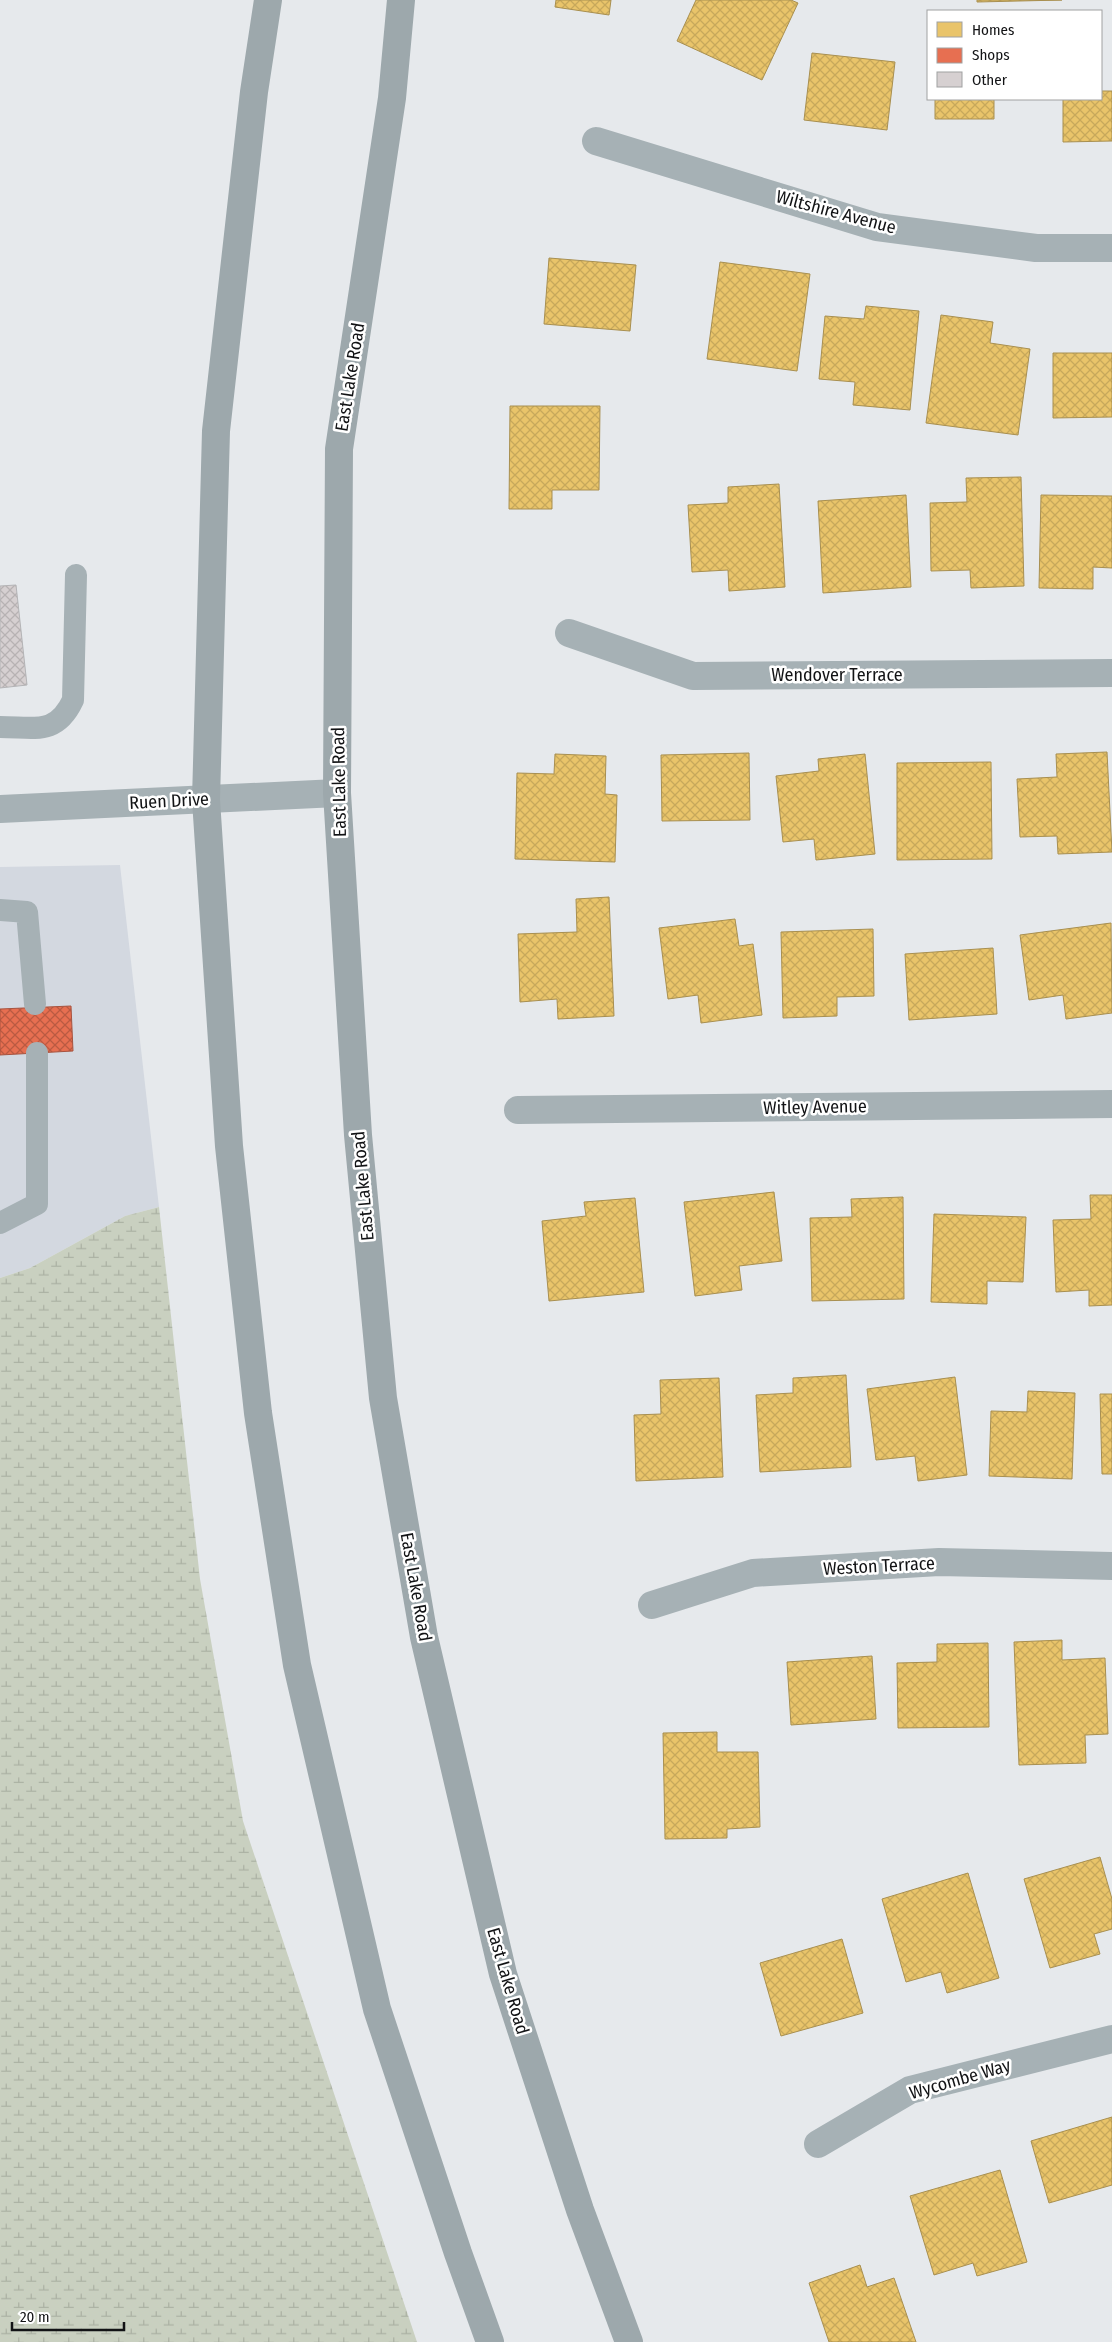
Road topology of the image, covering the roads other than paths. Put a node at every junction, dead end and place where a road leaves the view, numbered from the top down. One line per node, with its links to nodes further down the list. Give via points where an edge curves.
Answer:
1 (268, 0): 10 (main road, via 254,92 216,431)
2 (401, 0): 9 (main road, East Lake Road, via 392,98 339,449)
3 (596, 140): 4 (street, Wiltshire Avenue, via 877,228 1036,248)
4 (1112, 248)
5 (76, 575): 8 (lane, via 73,700 66,716 56,724 42,728)
6 (569, 633): 7 (street, Wendover Terrace, via 693,676)
7 (1112, 673)
8 (0, 727)
9 (337, 793): 10 (street, Ruen Drive); 23 (main road, East Lake Road, via 358,1134 383,1398 424,1637 502,1974 580,2210)
10 (206, 800): 11 (street, Ruen Drive); 22 (main road, via 229,1146 258,1413 297,1665 377,2009)
11 (0, 809)
12 (0, 910): 13 (lane, via 27,912)
13 (35, 1004)
14 (37, 1053): 17 (lane, via 37,1204)
15 (1112, 1104): 16 (street, Witley Avenue)
16 (518, 1110)
17 (0, 1223)
18 (1112, 1566): 19 (street, Weston Terrace, via 939,1562 753,1573)
19 (652, 1605)
20 (1112, 2039): 21 (street, Wycombe Way, via 910,2090)
21 (818, 2144)
22 (490, 2342)
23 (629, 2342)

